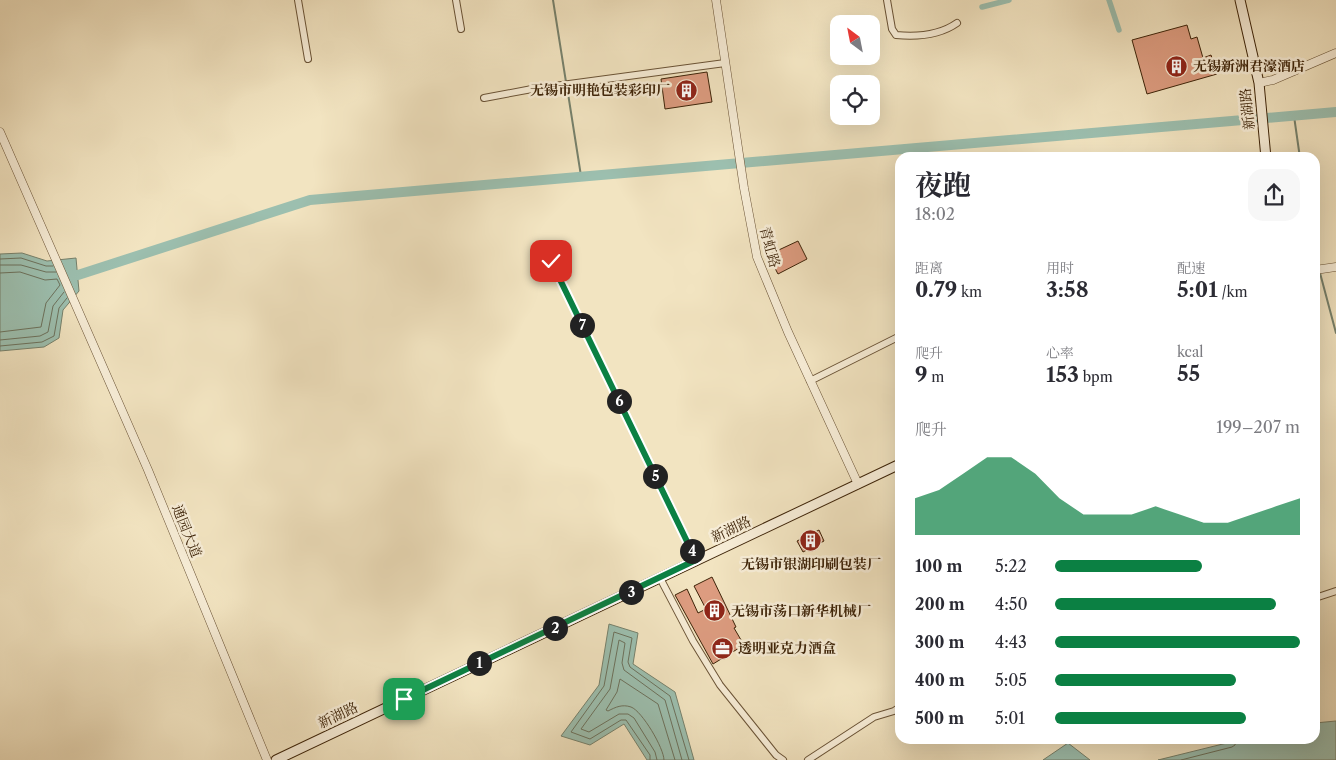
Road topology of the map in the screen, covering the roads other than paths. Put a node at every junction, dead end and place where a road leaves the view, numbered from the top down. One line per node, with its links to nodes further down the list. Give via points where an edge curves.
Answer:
1 (298, 0): 9 (street)
2 (456, 0): 7 (street)
3 (716, 0): 10 (street, 青虹路)
4 (887, 0): 6 (street, via 896,35 929,35)
5 (1240, 0): 11 (main road, 新湖路)
6 (957, 23)
7 (460, 29)
8 (1336, 53): 11 (street)
9 (308, 59)
10 (725, 63): 12 (street); 19 (street, 青虹路, via 757,257)
11 (1259, 83): 14 (main road, 新湖路)
12 (484, 98)
13 (0, 132): 27 (street, 通园大道, via 148,470)
14 (1266, 152)
15 (551, 261): 22 (street)
16 (1336, 268): 17 (street)
17 (1320, 270)
18 (895, 338): 19 (street)
19 (810, 381): 21 (street, 青虹路)
20 (895, 466): 21 (main road, 新湖路)
21 (858, 484): 22 (main road, 新湖路)
22 (696, 560): 23 (main road, 新湖路)
23 (660, 578): 28 (main road, 新湖路); 29 (street, via 693,642 720,685)
24 (1336, 591): 25 (street)
25 (1320, 596)
26 (895, 710): 30 (street, via 874,717)
27 (267, 760)
28 (276, 760)
29 (782, 760)
30 (808, 760)

